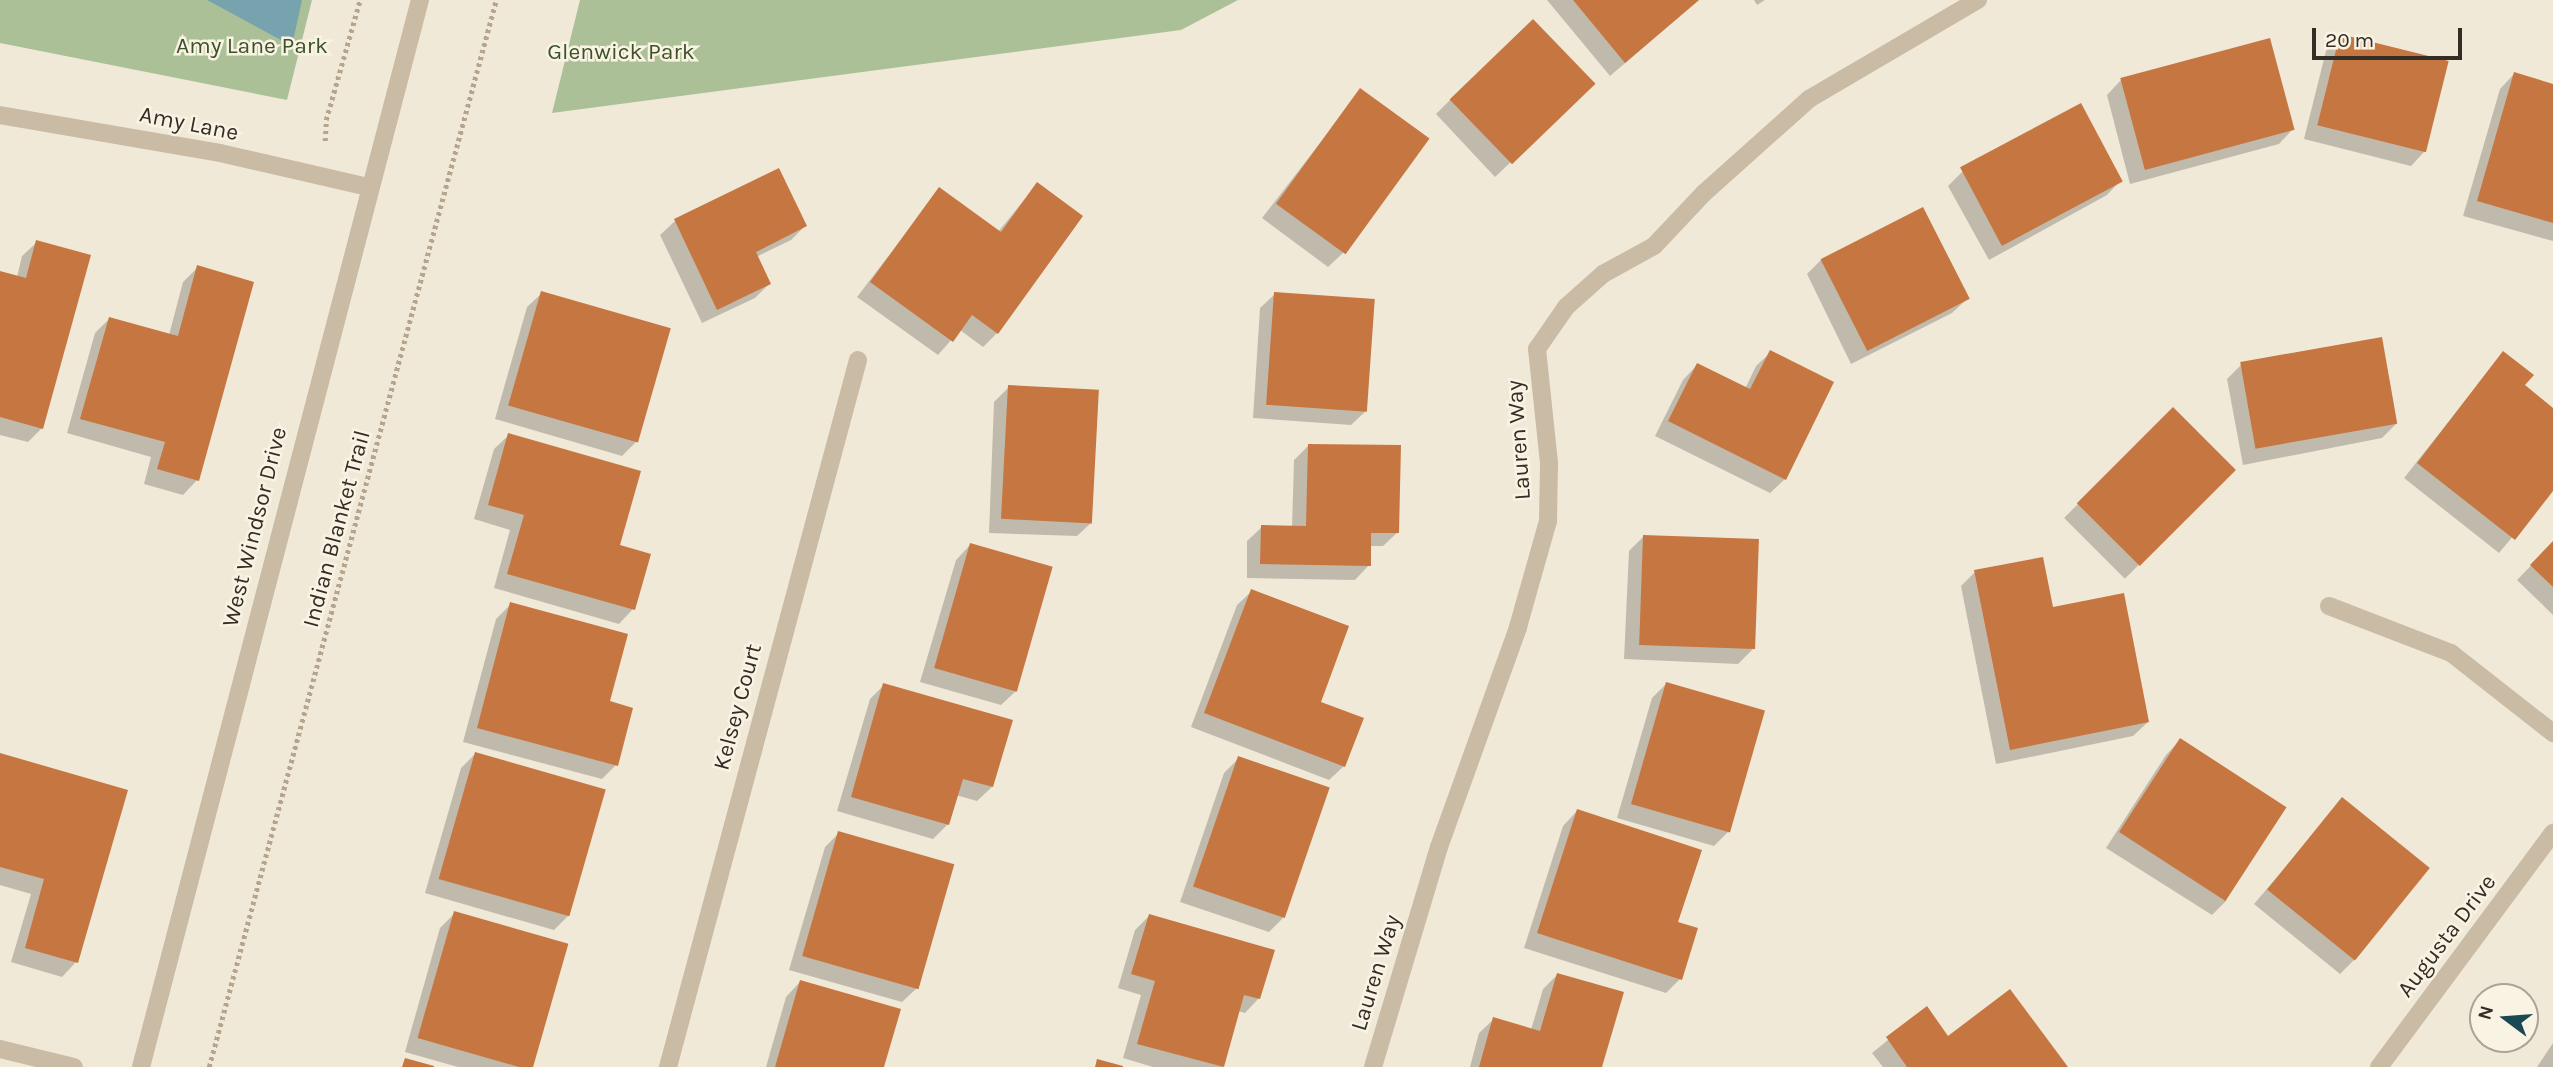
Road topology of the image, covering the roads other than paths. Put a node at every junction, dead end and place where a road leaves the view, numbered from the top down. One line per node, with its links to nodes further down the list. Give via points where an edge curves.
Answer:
1 (420, 0): 4 (street, West Windsor Drive)
2 (1978, 0): 13 (street, Lauren Way, via 1809,99 1704,193 1654,246 1603,274 1576,299 1537,349 1549,463 1548,521 1518,627 1438,847)
3 (0, 114): 4 (street, Amy Lane)
4 (368, 187): 11 (street, West Windsor Drive)
5 (858, 360): 12 (street, Kelsey Court)
6 (2329, 606): 7 (street, via 2451,653)
7 (2553, 733)
8 (2553, 833): 14 (street, Augusta Drive)
9 (0, 1049): 10 (street)
10 (74, 1067)
11 (141, 1067)
12 (668, 1067)
13 (1373, 1067)
14 (2379, 1067)

